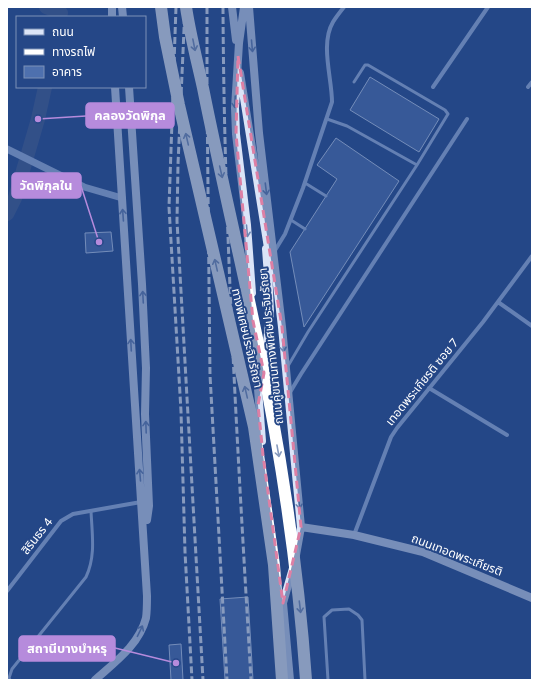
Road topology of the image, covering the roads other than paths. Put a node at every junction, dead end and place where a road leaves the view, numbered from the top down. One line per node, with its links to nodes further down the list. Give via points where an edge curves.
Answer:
1 (161, 7): 44 (highway, ทางพิเศษประจิมรัถยา, one-way to 1, via 274,565 254,427 179,105)
2 (186, 7): 46 (highway, ทางพิเศษประจิมรัถยา, one-way to 46, via 270,403 294,554)
3 (232, 7): 22 (main road)
4 (244, 7): 32 (main road, one-way to 32, via 235,114 247,225)
5 (249, 7): 24 (main road, ถนนคู่ขนานทางพิเศษประจิมรัถยา, one-way to 24, via 259,133)
6 (344, 7): 14 (street, via 332,22 329,32 327,48 332,102)
7 (488, 7): 10 (street)
8 (354, 82): 17 (lane, via 362,68 368,65 447,112 446,120)
9 (532, 82): 11 (street)
10 (433, 87)
11 (528, 87)
12 (115, 88): 20 (main road)
13 (129, 88): 37 (main road, one-way to 13, via 149,506 146,368)
14 (326, 119): 17 (lane, via 347,126); 18 (street)
15 (466, 119): 31 (street)
16 (7, 150): 20 (street, via 84,187)
17 (417, 165): 29 (lane)
18 (305, 183): 19 (lane); 21 (street)
19 (326, 196)
20 (122, 198): 34 (main road, one-way to 20)
21 (291, 220): 23 (lane); 24 (street)
22 (264, 229): 28 (main road); 32 (main road, via 270,313)
23 (305, 229)
24 (274, 253): 28 (main road, ถนนคู่ขนานทางพิเศษประจิมรัถยา)
25 (532, 256): 26 (street, เทอดพระเกียรติ ซอย 7)
26 (498, 302): 27 (street); 30 (street, เทอดพระเกียรติ ซอย 7)
27 (532, 326)
28 (282, 327): 29 (main road, ถนนคู่ขนานทางพิเศษประจิมรัถยา, one-way to 29)
29 (285, 371): 31 (main road, ถนนคู่ขนานทางพิเศษประจิมรัถยา)
30 (429, 388): 33 (street); 38 (street, เทอดพระเกียรติ ซอย 7, via 391,437)
31 (288, 397): 36 (main road, ถนนคู่ขนานทางพิเศษประจิมรัถยา, one-way to 36)
32 (258, 405): 41 (main road)
33 (507, 435)
34 (142, 502): 35 (street, สิรินธร 4); 37 (main road)
35 (91, 511): 39 (street, สิรินธร 4, via 73,514 61,521); 42 (lane, via 93,548 91,566 86,577 12,669)
36 (301, 527): 38 (main road, ถนนเทอดพระเกียรติ); 41 (main road, ถนนคู่ขนานทางพิเศษประจิมรัถยา)
37 (144, 535): 43 (main road, one-way to 37, via 128,650 141,632 146,616 147,596)
38 (354, 535): 40 (main road, ถนนเทอดพระเกียรติ, via 422,552)
39 (7, 591)
40 (532, 598)
41 (283, 603): 45 (main road, ถนนคู่ขนานทางพิเศษประจิมรัถยา)
42 (10, 680)
43 (95, 680)
44 (282, 680)
45 (290, 680)
46 (306, 680)
47 (328, 680): 48 (lane, via 324,617 332,610 349,609 362,620)
48 (366, 680)

